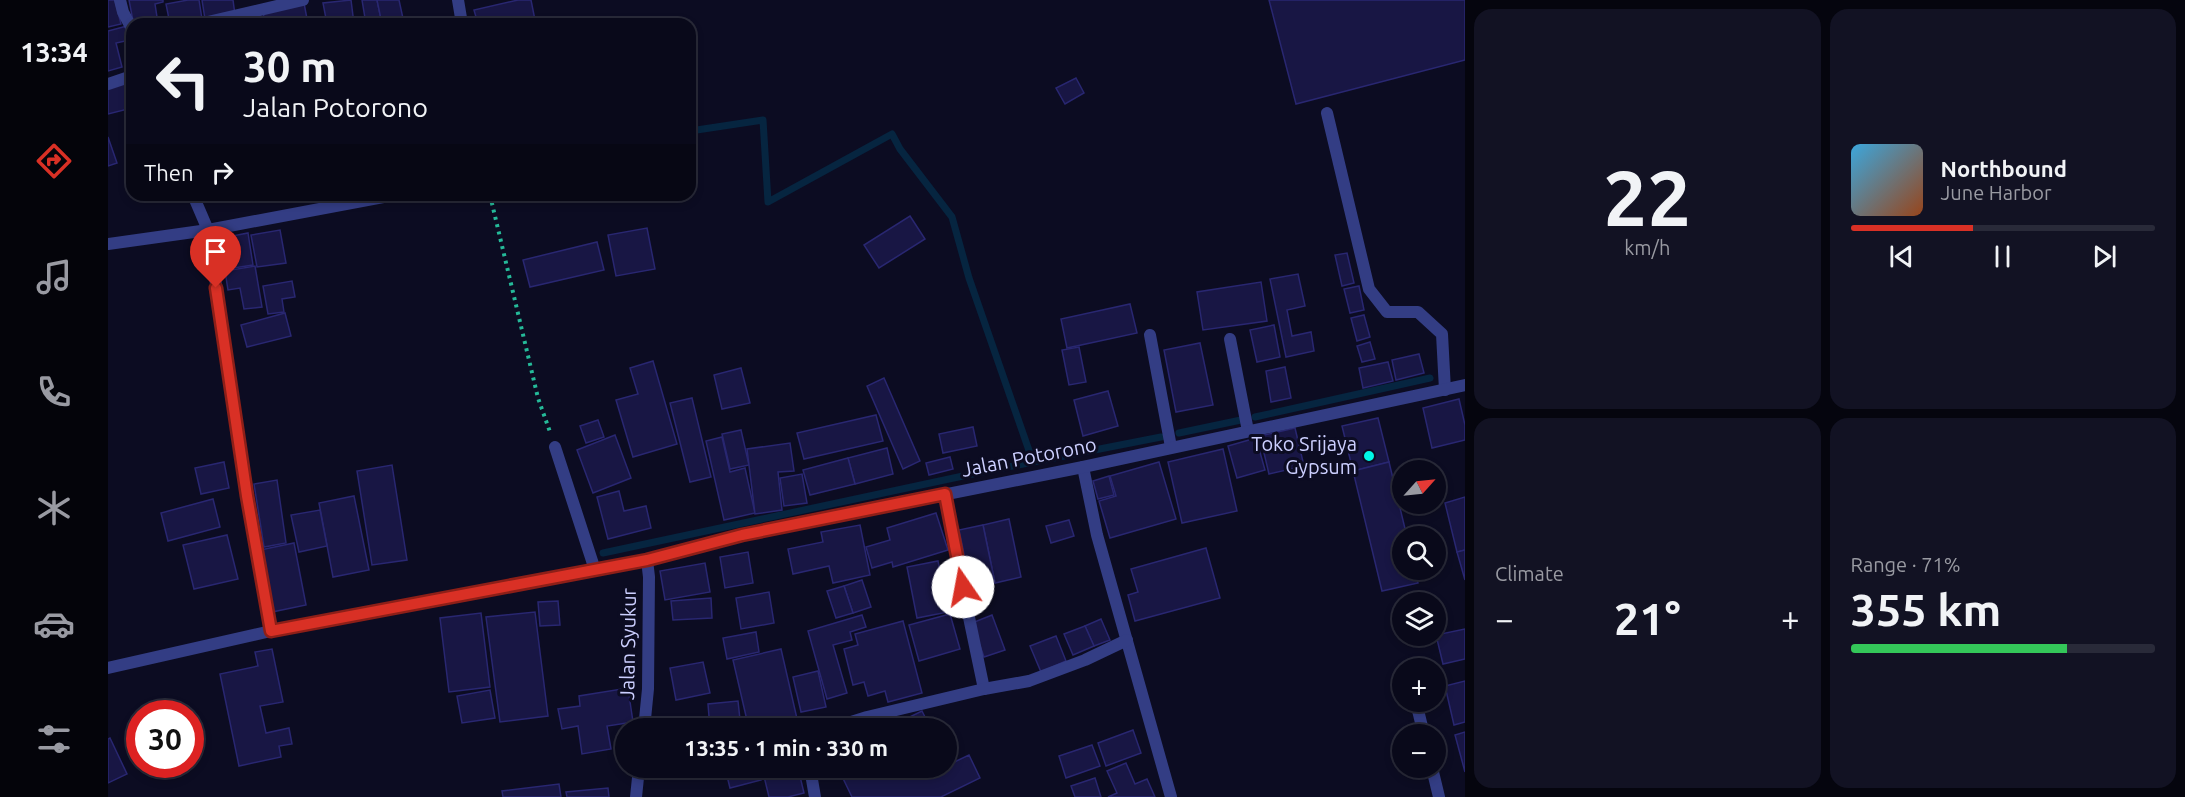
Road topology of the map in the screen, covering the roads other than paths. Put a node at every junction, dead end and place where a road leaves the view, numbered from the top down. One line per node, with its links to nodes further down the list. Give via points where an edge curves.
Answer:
1 (120, 0): 4 (street)
2 (303, 0): 5 (street)
3 (458, 0): 6 (street)
4 (126, 18)
5 (225, 18)
6 (461, 18)
7 (126, 78): 8 (street)
8 (108, 84)
9 (1326, 113): 17 (street, via 1369,288 1387,312 1418,312 1442,334)
10 (196, 201): 12 (street)
11 (362, 201): 12 (street)
12 (208, 230): 13 (street); 25 (street)
13 (108, 244)
14 (1150, 335): 20 (street)
15 (1230, 339): 18 (street)
16 (1465, 385): 17 (street, Jalan Potorono)
17 (1444, 390): 18 (street, Jalan Potorono)
18 (1248, 431): 20 (street, Jalan Potorono)
19 (555, 447): 24 (street)
20 (1171, 447): 21 (street, Jalan Potorono)
21 (1083, 467): 22 (street, Jalan Potorono); 26 (street, via 1097,535)
22 (945, 494): 23 (street, Jalan Potorono, via 742,535); 28 (street)
23 (647, 560): 24 (street, Jalan Potorono); 29 (street, Jalan Syukur)
24 (595, 570): 25 (street, Jalan Potorono)
25 (271, 631): 27 (street, Jalan Potorono)
26 (1127, 640): 28 (street, via 1029,681); 36 (street)
27 (108, 668)
28 (984, 689): 30 (street)
29 (645, 718)
30 (864, 718)
31 (638, 778): 34 (street)
32 (812, 778): 35 (street)
33 (1434, 778): 37 (street)
34 (636, 797)
35 (815, 797)
36 (1171, 797)
37 (1439, 797)

